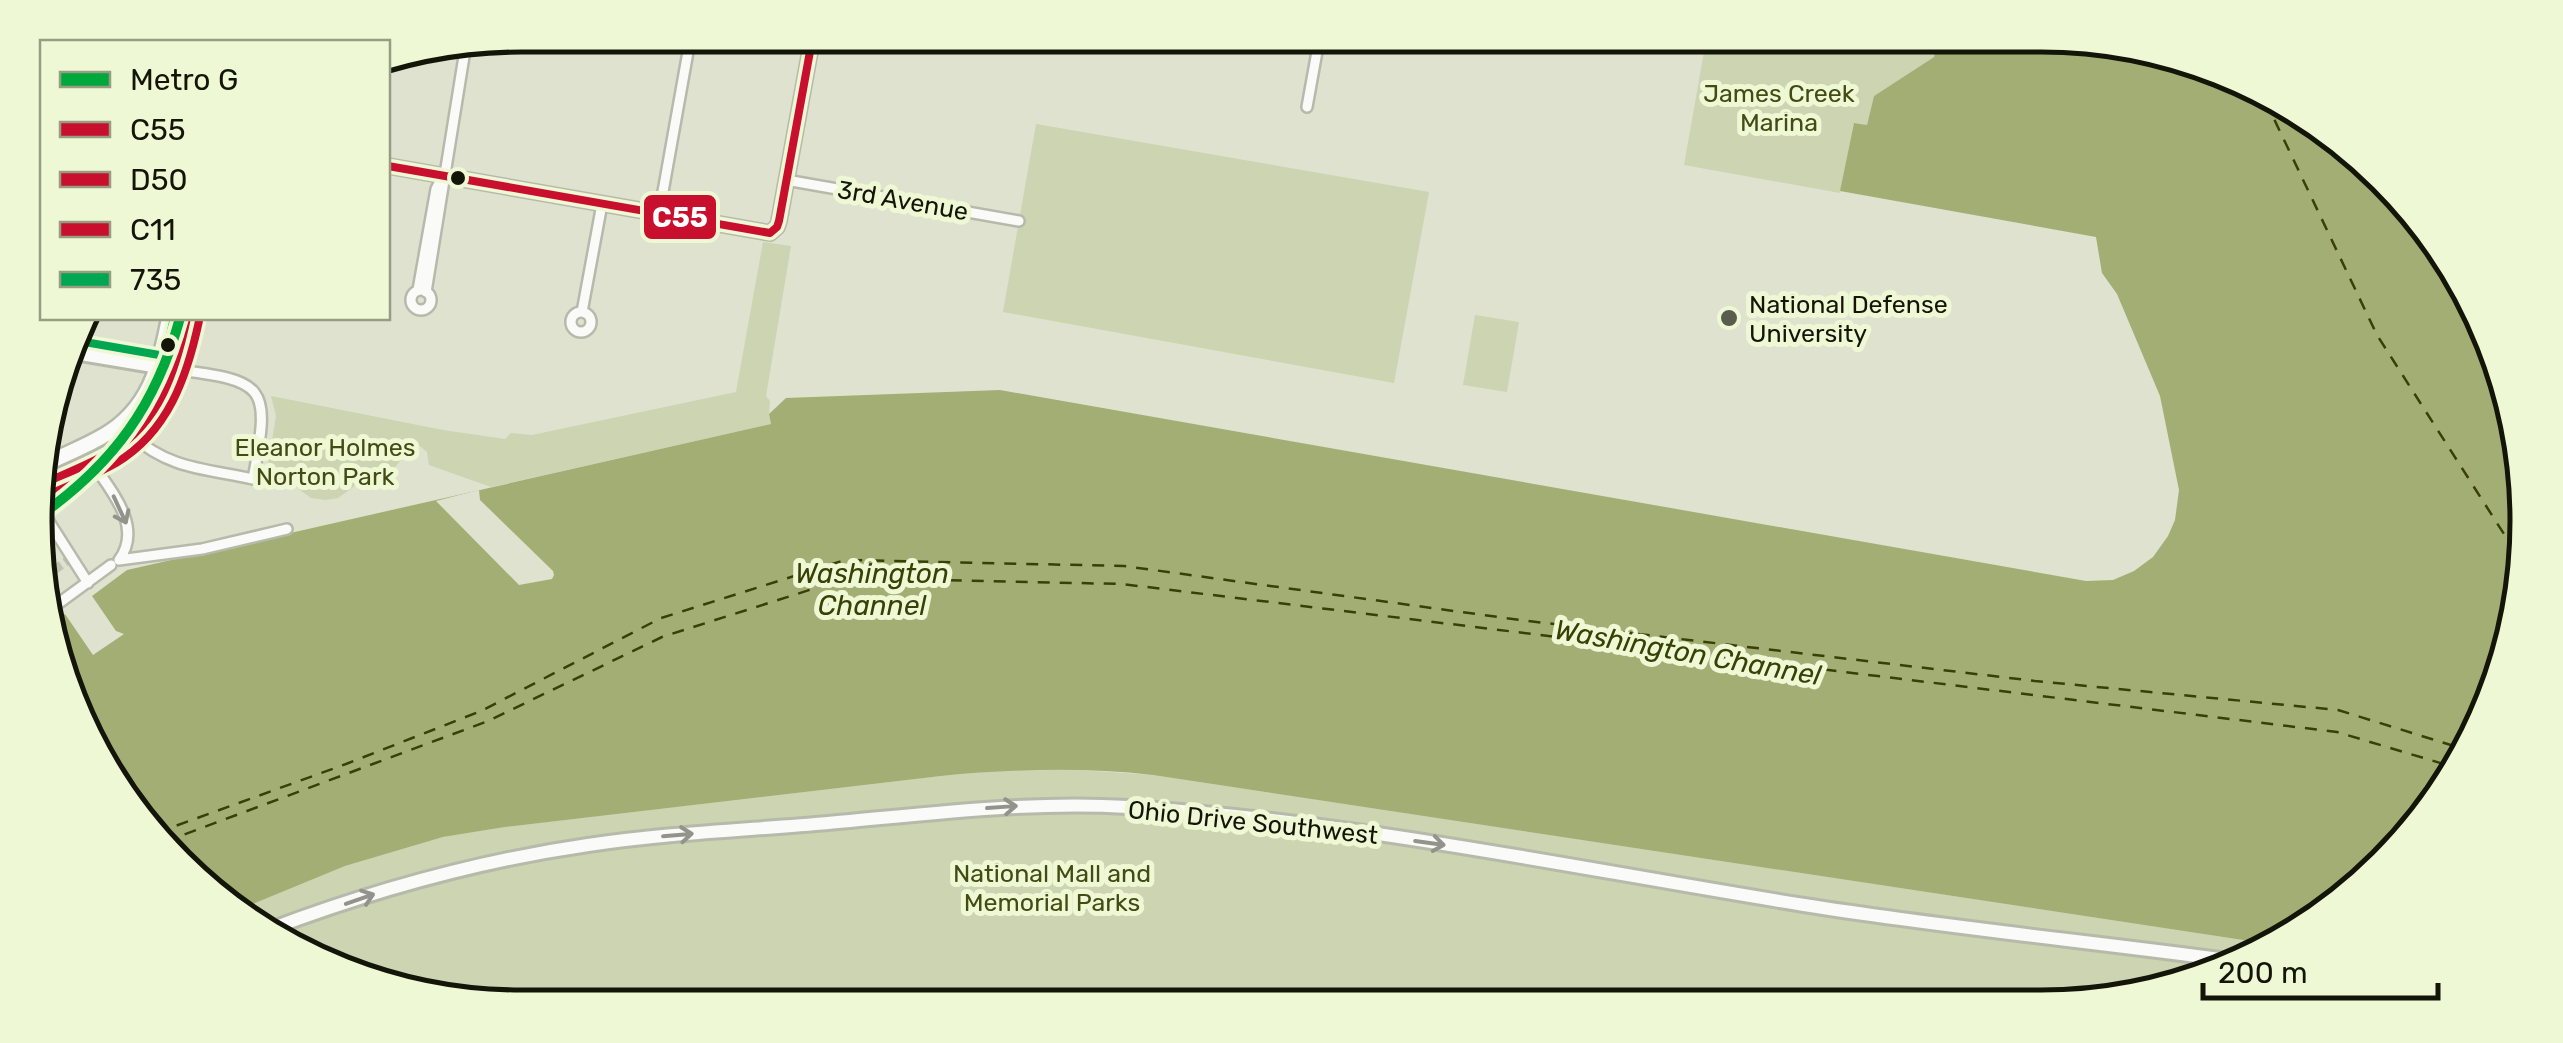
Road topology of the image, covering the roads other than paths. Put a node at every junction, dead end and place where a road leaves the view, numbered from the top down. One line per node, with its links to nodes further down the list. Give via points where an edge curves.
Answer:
1 (687, 52): 10 (street)
2 (810, 52): 8 (street)
3 (1317, 52): 5 (street)
4 (464, 57): 7 (street)
5 (1307, 107)
6 (390, 166): 7 (street)
7 (443, 176): 9 (street); 12 (street)
8 (786, 180): 10 (street, via 777,227 766,233); 11 (street, 3rd Avenue)
9 (602, 204): 10 (street); 13 (street)
10 (659, 214)
11 (1019, 220)
12 (422, 291)
13 (582, 312)
14 (169, 320): 17 (main road)
15 (186, 320): 18 (main road)
16 (83, 354): 17 (street)
17 (159, 368): 18 (street); 20 (main road, via 127,420)
18 (175, 370): 19 (main road); 19 (street, via 226,378 257,394 262,423 253,479 173,462)
19 (133, 436): 21 (main road)
20 (57, 459)
21 (90, 461): 22 (main road); 25 (street, one-way to 25, via 126,519 127,547)
22 (55, 478)
23 (52, 527): 26 (street)
24 (288, 529): 25 (street)
25 (116, 562): 26 (street)
26 (88, 583): 27 (street)
27 (60, 603)
28 (283, 925): 29 (street, Ohio Drive Southwest, one-way to 29, via 429,878 586,845 992,807 1095,806 1396,838 1875,916)
29 (2212, 958)

